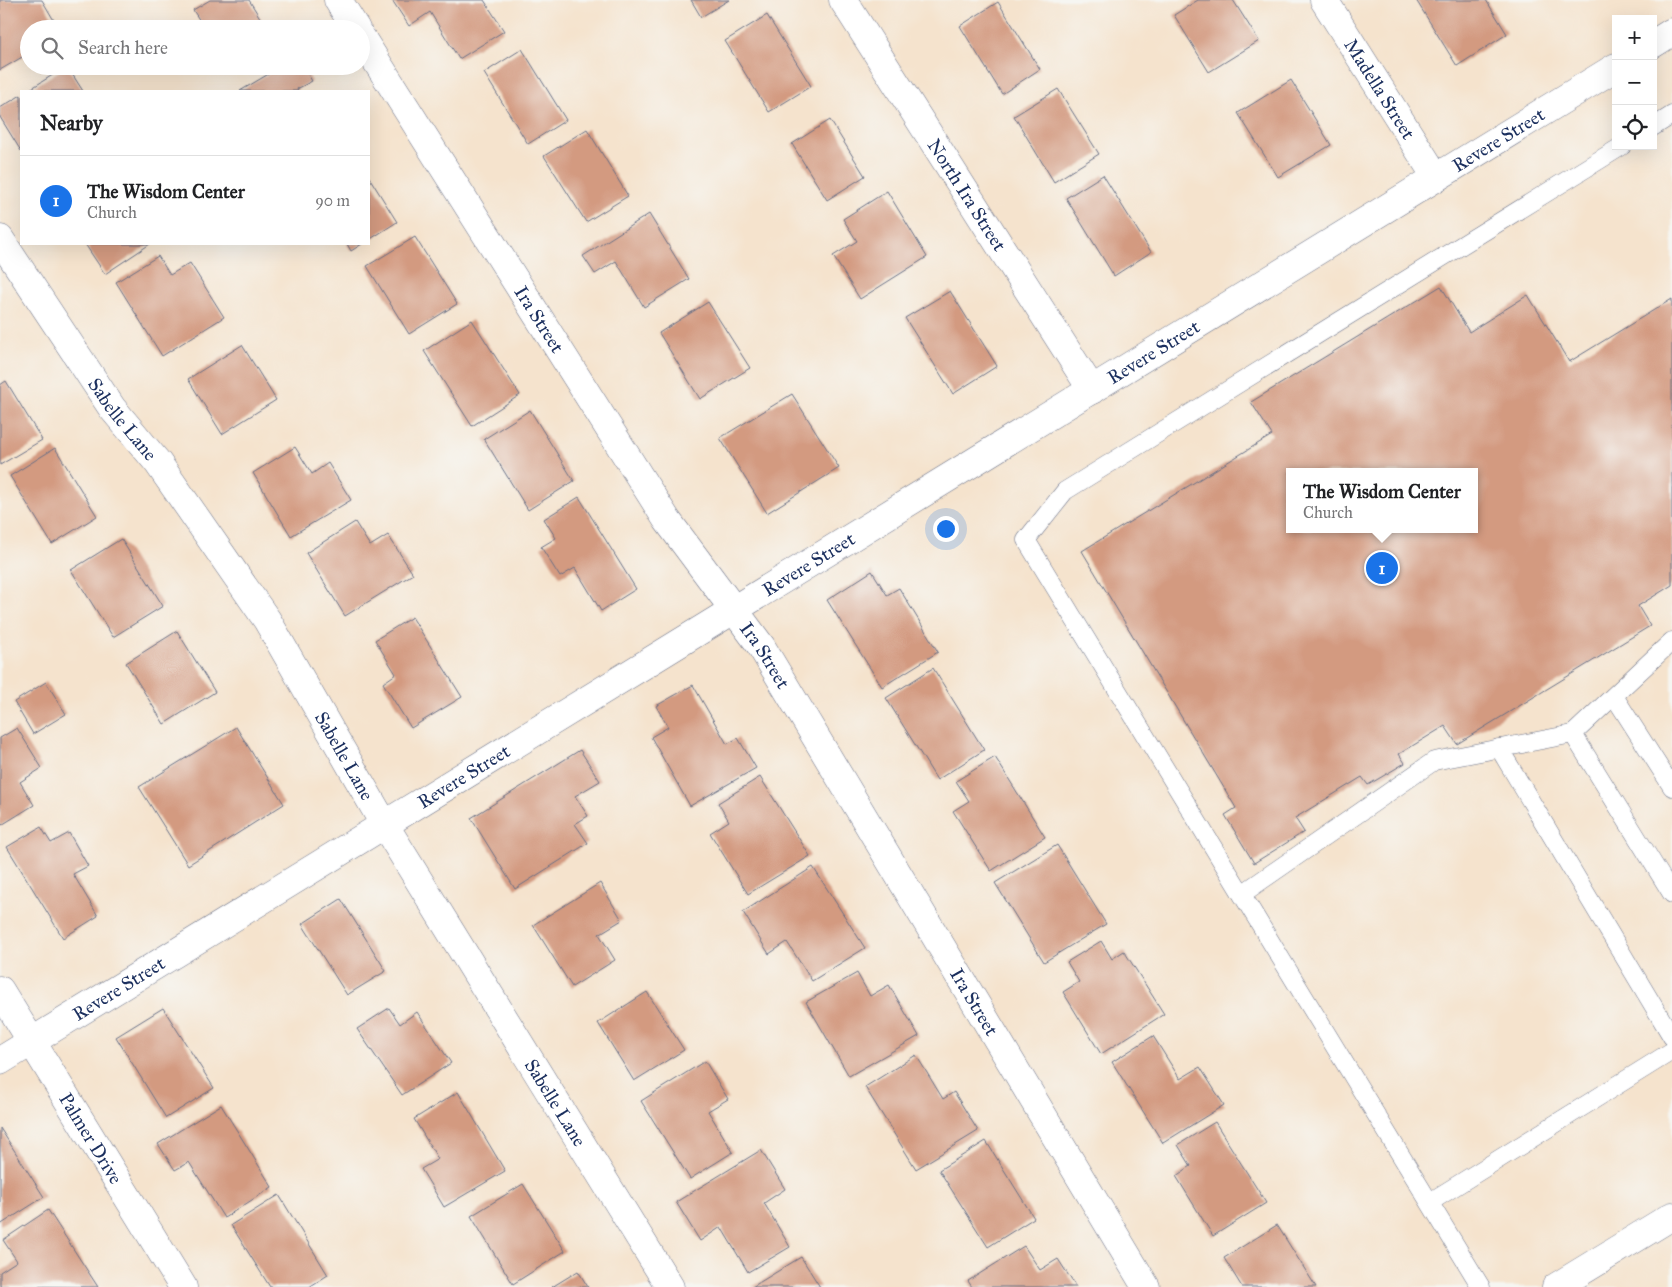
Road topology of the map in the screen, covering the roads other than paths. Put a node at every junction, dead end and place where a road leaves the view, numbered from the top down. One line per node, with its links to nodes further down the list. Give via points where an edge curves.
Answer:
1 (338, 0): 4 (street)
2 (843, 0): 14 (street, North Ira Street)
3 (1324, 0): 12 (street, Madella Street)
4 (350, 20)
5 (1672, 32): 6 (street)
6 (1657, 41)
7 (370, 51): 15 (street, Ira Street, via 668,520)
8 (1612, 69): 12 (street, Revere Street)
9 (1672, 116): 10 (lane)
10 (1657, 125)
11 (1616, 150): 22 (lane, via 1064,490 1026,540)
12 (1436, 177): 14 (street, Revere Street)
13 (0, 238): 21 (street, Sabelle Lane, via 112,408 158,463 266,620)
14 (1092, 390): 15 (street, Revere Street)
15 (735, 610): 21 (street, Revere Street); 33 (street, Ira Street, via 761,646)
16 (1671, 643): 17 (lane)
17 (1614, 696): 18 (lane); 20 (lane)
18 (1573, 734): 19 (lane); 23 (lane)
19 (1499, 748): 22 (lane, via 1434,761); 25 (lane)
20 (1672, 787)
21 (384, 824): 26 (street, Revere Street); 32 (street, Sabelle Lane)
22 (1242, 894): 29 (lane)
23 (1672, 894)
24 (0, 990): 26 (street, Palmer Drive)
25 (1672, 1037)
26 (33, 1041): 28 (street, Revere Street); 31 (street, Palmer Drive)
27 (1672, 1051): 29 (lane)
28 (0, 1061)
29 (1430, 1202): 34 (lane)
30 (1672, 1216): 35 (street)
31 (183, 1287)
32 (670, 1287)
33 (1146, 1287)
34 (1481, 1287)
35 (1556, 1287)

